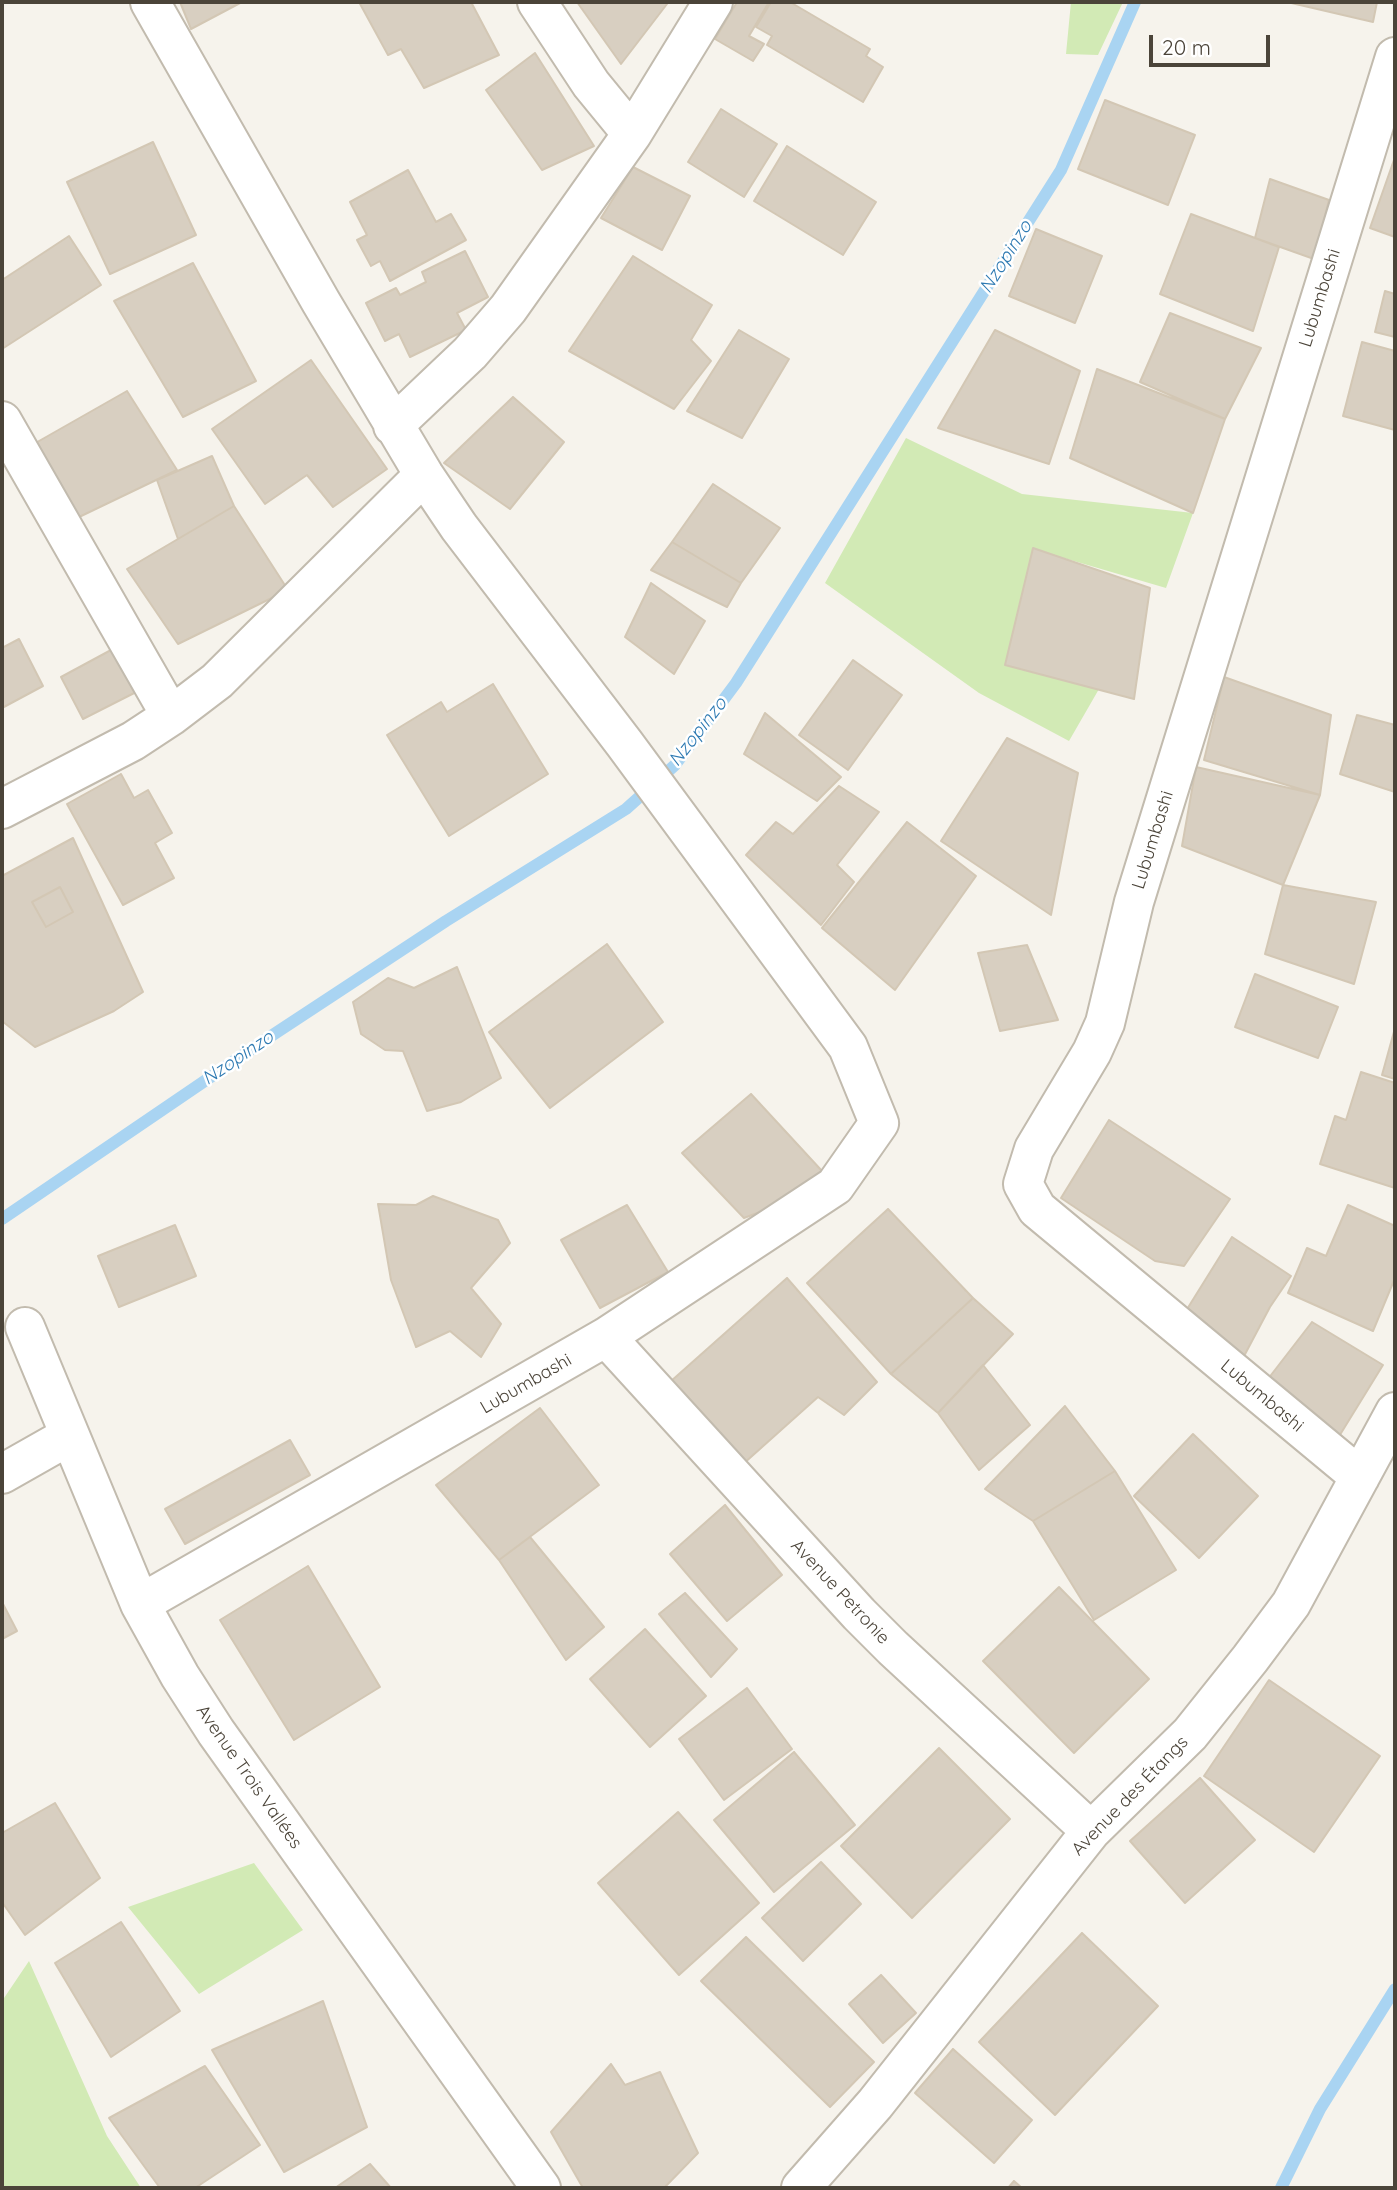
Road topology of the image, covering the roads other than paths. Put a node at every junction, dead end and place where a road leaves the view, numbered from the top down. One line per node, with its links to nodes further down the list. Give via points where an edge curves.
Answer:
1 (150, 2): 7 (street)
2 (537, 2): 5 (street, via 591,85)
3 (713, 2): 5 (street)
4 (1395, 57): 16 (street, Lubumbashi, via 1134,902 1105,1023 1034,1149 1023,1184 1037,1209)
5 (632, 134): 7 (street, via 489,333)
6 (2, 421): 9 (street)
7 (393, 426): 8 (street)
8 (424, 475): 9 (street, via 217,681); 12 (street, Lubumbashi, via 848,1047 879,1123 835,1186)
9 (171, 716): 10 (street, via 133,741)
10 (2, 809)
11 (25, 1326): 14 (street, Avenue Trois Vallées)
12 (606, 1338): 17 (street, Lubumbashi); 18 (street, Avenue Petronie, via 859,1614)
13 (1395, 1412): 16 (street, Avenue des Étangs)
14 (69, 1436): 15 (street); 17 (street, Avenue Trois Vallées)
15 (2, 1474)
16 (1360, 1477): 18 (street, Avenue des Étangs, via 1292,1604 1259,1648 1190,1734)
17 (140, 1604): 19 (street, Avenue Trois Vallées, via 216,1731)
18 (1091, 1831): 20 (street, Avenue des Étangs, via 875,2104)
19 (541, 2188)
20 (801, 2188)

